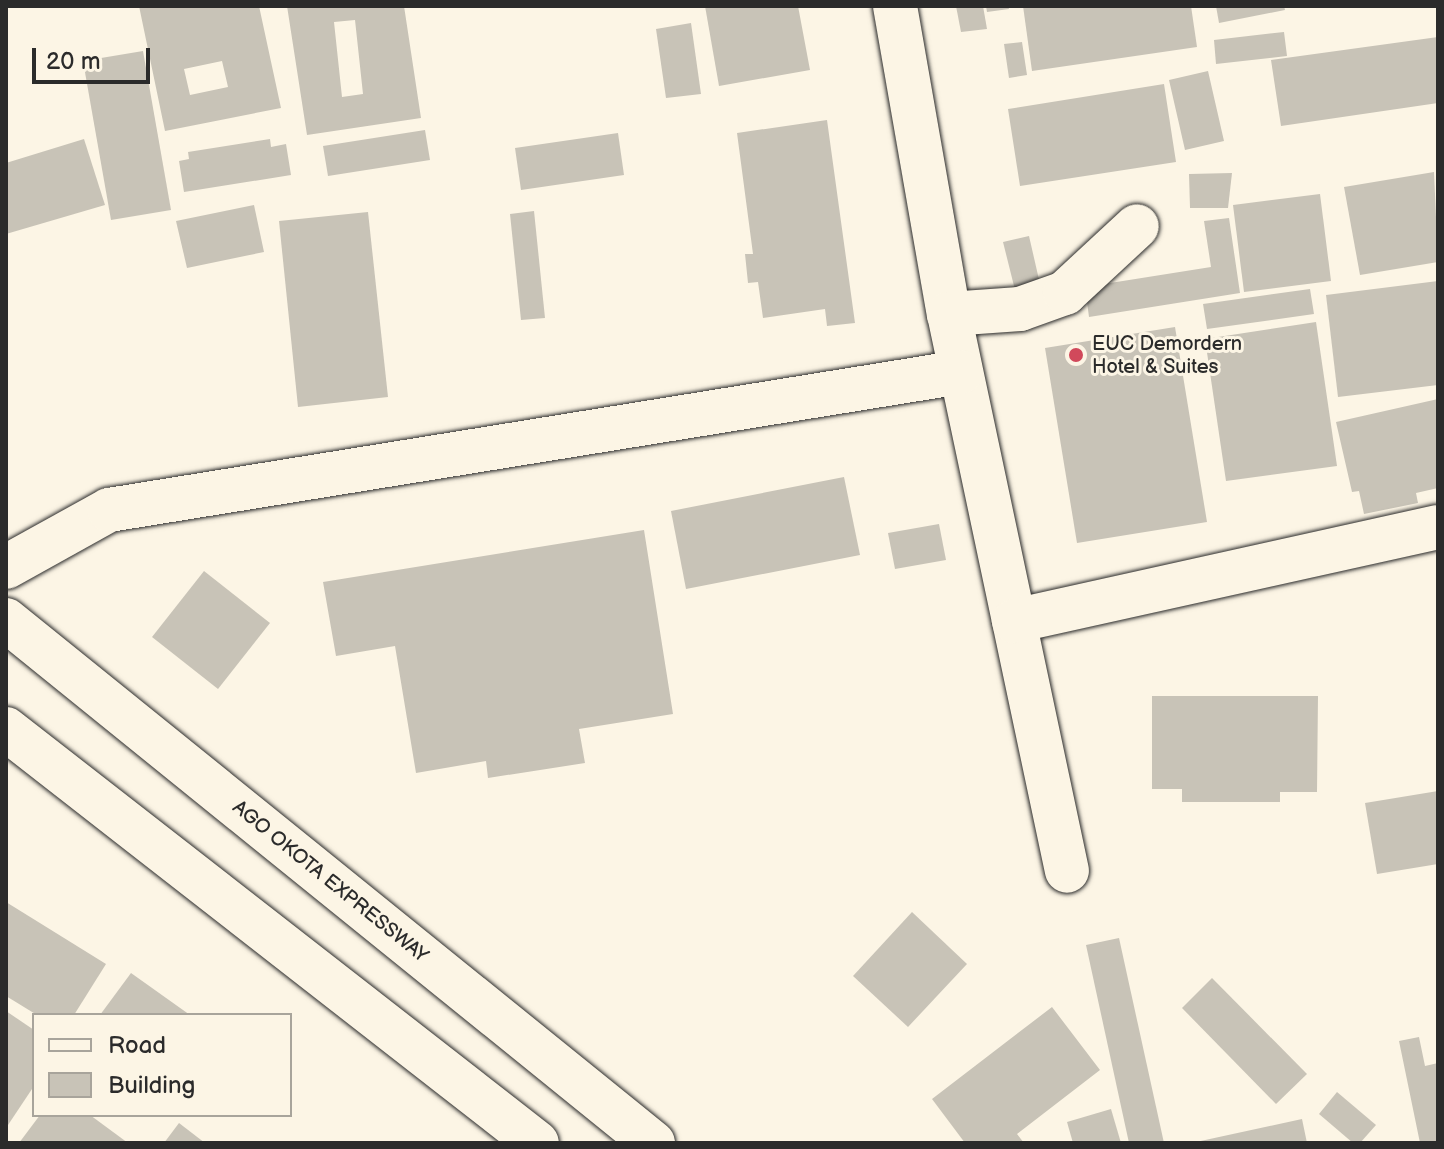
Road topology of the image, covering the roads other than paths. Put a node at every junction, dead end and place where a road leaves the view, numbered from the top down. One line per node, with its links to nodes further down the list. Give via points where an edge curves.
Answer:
1 (895, 6): 3 (street)
2 (1137, 226): 3 (street, via 1065,293 1020,309)
3 (949, 314): 4 (street)
4 (961, 372): 6 (street, via 109,510); 8 (street)
5 (1438, 527): 8 (street)
6 (6, 567)
7 (6, 620): 12 (street, AGO OKOTA EXPRESSWAY)
8 (1014, 621): 10 (street)
9 (6, 729): 11 (street)
10 (1067, 871)
11 (537, 1143)
12 (653, 1143)

